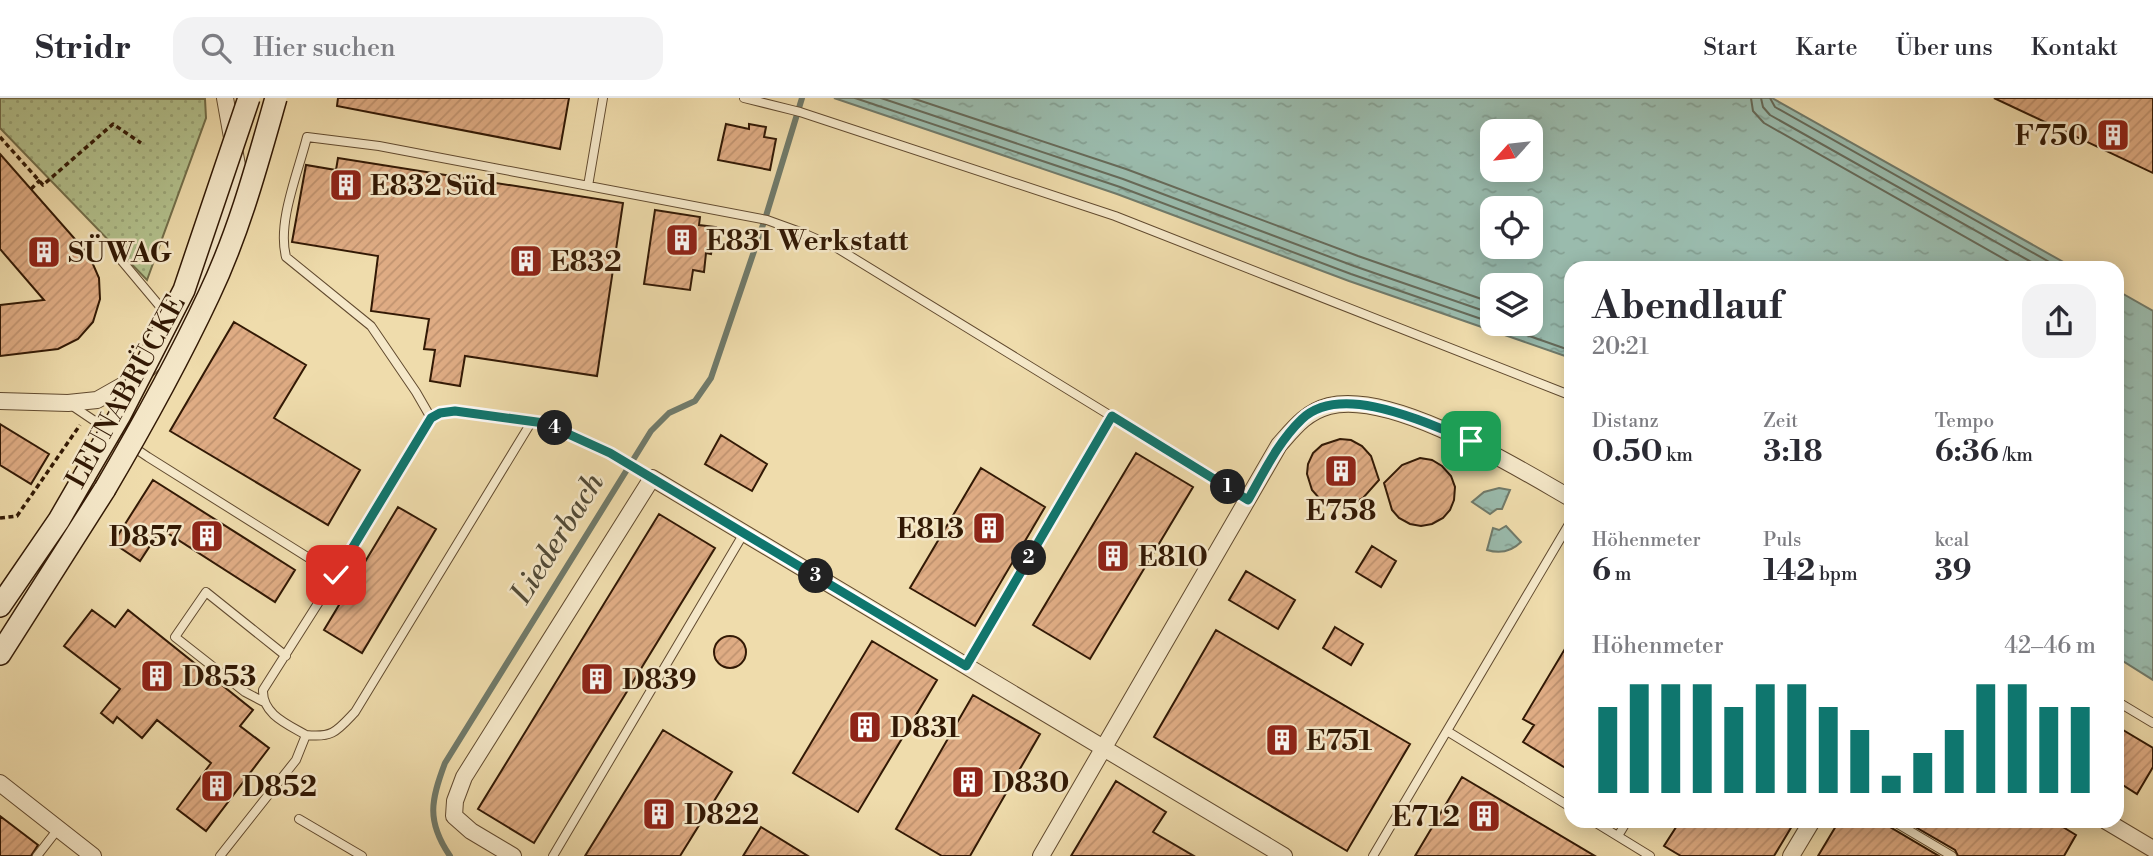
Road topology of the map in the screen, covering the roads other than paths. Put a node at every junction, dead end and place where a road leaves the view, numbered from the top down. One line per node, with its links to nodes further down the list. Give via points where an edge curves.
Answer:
1 (225, 98): 8 (street, via 238,171 211,260)
2 (249, 98): 21 (main road, LEUNABRÜCKE, bridge, via 184,290 120,415)
3 (276, 98): 22 (main road, LEUNABRÜCKE, bridge, via 255,173 209,295 106,488)
4 (603, 98): 6 (lane)
5 (744, 98): 9 (lane, via 1115,216)
6 (589, 186): 12 (lane, via 767,220 803,233 837,248); 13 (lane, via 307,137 284,227 286,257 371,326)
7 (116, 254): 8 (lane)
8 (180, 330): 11 (street, via 143,374 97,400)
9 (1564, 393)
10 (0, 401): 11 (street)
11 (68, 403): 20 (lane)
12 (1112, 416): 17 (lane); 24 (lane)
13 (431, 418): 14 (lane, via 455,411); 20 (lane)
14 (532, 421): 15 (lane, via 610,453); 29 (lane, via 355,712 336,732)
15 (652, 478): 18 (street); 46 (street, via 464,777 455,801 454,816)
16 (1564, 494): 17 (street, via 1471,441 1391,411 1348,403 1327,406 1304,417 1279,445)
17 (1248, 500): 30 (street)
18 (744, 533): 24 (street); 47 (lane)
19 (1564, 533): 28 (lane)
20 (336, 575): 23 (lane)
21 (0, 606)
22 (0, 654)
23 (286, 656): 25 (lane, via 263,690); 25 (lane, via 206,592 175,637)
24 (966, 666): 30 (street)
25 (262, 701): 29 (lane)
26 (2124, 706): 27 (lane)
27 (2153, 723)
28 (1447, 731): 32 (lane); 50 (lane)
29 (306, 735): 44 (lane, via 296,760)
30 (1105, 749): 48 (street); 49 (street)
31 (0, 783): 39 (street)
32 (1564, 803)
33 (299, 819): 45 (lane)
34 (1605, 828): 40 (lane)
35 (1623, 828): 40 (lane)
36 (1808, 828): 52 (street)
37 (1905, 828): 53 (lane)
38 (2116, 828): 41 (street)
39 (58, 829): 42 (lane); 43 (street)
40 (1618, 836): 51 (lane)
41 (2151, 851)
42 (37, 856)
43 (93, 856)
44 (220, 856)
45 (362, 856)
46 (513, 856)
47 (553, 856)
48 (1041, 856)
49 (1284, 856)
50 (1373, 856)
51 (1650, 856)
52 (1791, 856)
53 (1952, 856)

